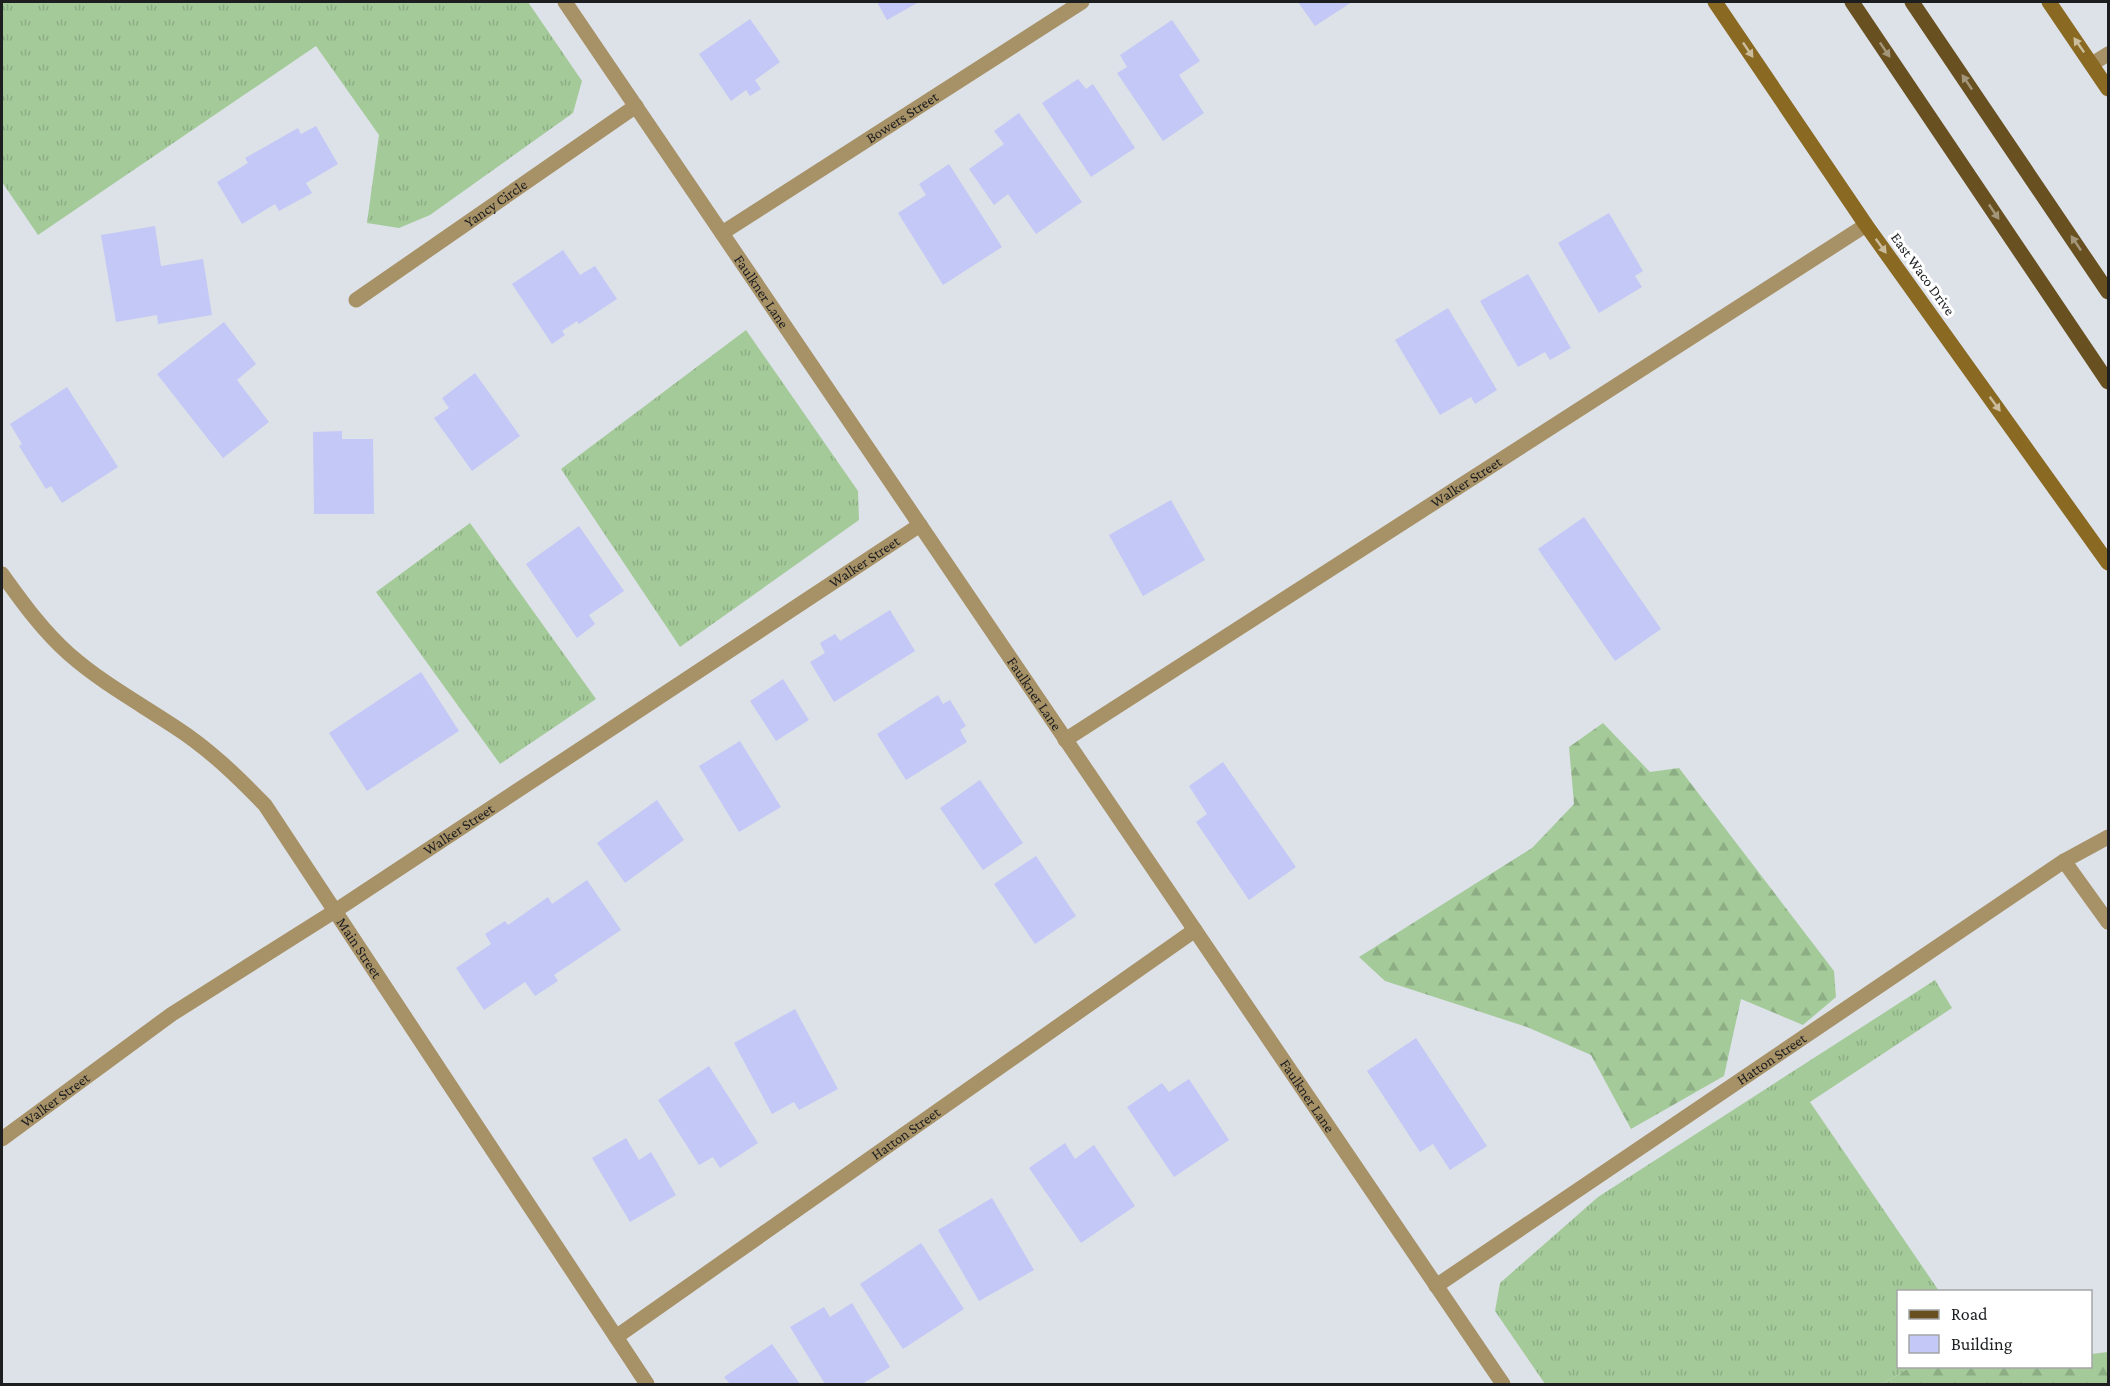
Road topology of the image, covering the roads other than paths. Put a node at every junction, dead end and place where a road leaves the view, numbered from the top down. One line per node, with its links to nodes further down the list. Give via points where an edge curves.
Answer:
1 (565, 2): 10 (street, Faulkner Lane)
2 (1082, 2): 12 (street, Bowers Street)
3 (1715, 2): 11 (main road, East Waco Drive, one-way to 11)
4 (1852, 2): 15 (main road, one-way to 15)
5 (1912, 2): 13 (main road, one-way to 5)
6 (2049, 2): 8 (main road, one-way to 6)
7 (2109, 54): 8 (street)
8 (2092, 64): 9 (main road)
9 (2109, 89)
10 (636, 106): 12 (street, Faulkner Lane); 14 (street, Yancy Circle)
11 (1866, 225): 17 (main road, East Waco Drive, one-way to 17); 19 (street, Walker Street)
12 (722, 233): 16 (street, Faulkner Lane)
13 (2109, 292)
14 (356, 300)
15 (2109, 382)
16 (920, 525): 19 (street, Faulkner Lane); 22 (street, Walker Street)
17 (2109, 563)
18 (2, 574): 22 (street, Main Street, via 35,620 69,654 114,690 176,728 224,764 265,805)
19 (1065, 740): 24 (street, Faulkner Lane)
20 (2109, 837): 21 (street, Hatton Street)
21 (2064, 861): 23 (street); 26 (street, Hatton Street)
22 (335, 911): 25 (street, Walker Street, via 172,1014); 27 (street, Main Street)
23 (2109, 922)
24 (1195, 930): 26 (street, Faulkner Lane); 27 (street, Hatton Street)
25 (2, 1139)
26 (1436, 1286): 29 (street, Faulkner Lane)
27 (616, 1336): 28 (street, Main Street)
28 (647, 1384)
29 (1503, 1384)

